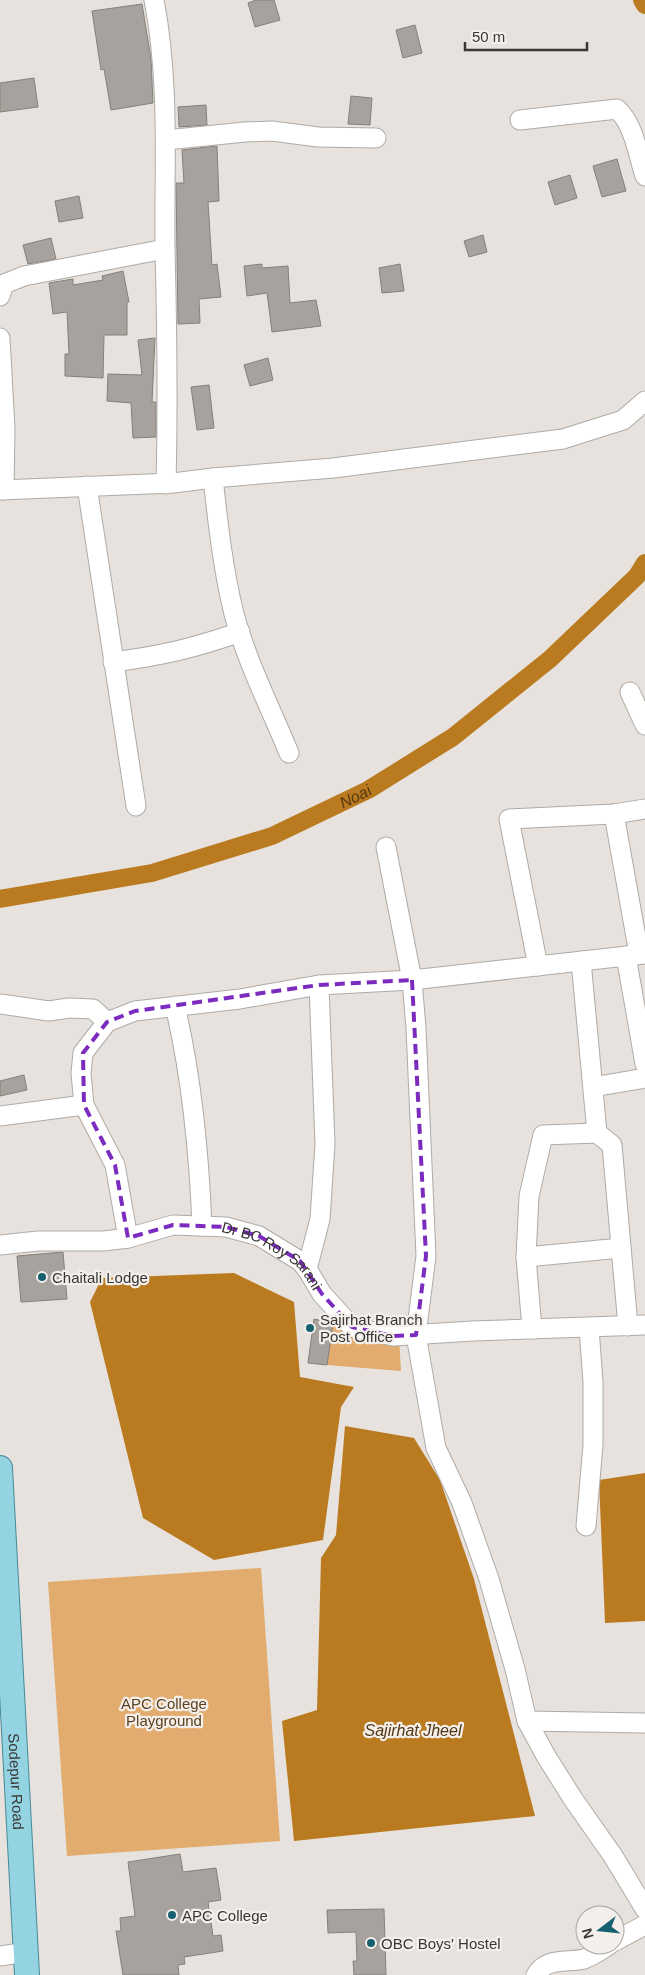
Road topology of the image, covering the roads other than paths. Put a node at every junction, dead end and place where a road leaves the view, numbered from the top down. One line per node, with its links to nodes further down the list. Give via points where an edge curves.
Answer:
1 (154, 0): 4 (street)
2 (520, 120): 5 (street, via 617,109 631,131)
3 (376, 138): 4 (street, via 318,137 272,131)
4 (166, 140): 6 (street)
5 (645, 176)
6 (165, 249): 7 (street, via 24,276 4,284); 11 (street)
7 (0, 296)
8 (0, 338): 13 (street, via 6,428)
9 (645, 401): 10 (street, via 623,420 563,439 334,468)
10 (213, 478): 11 (street); 14 (street, via 226,578)
11 (166, 484): 12 (street)
12 (87, 486): 13 (street); 15 (street)
13 (2, 490)
14 (240, 632): 15 (street, via 180,651); 18 (street)
15 (113, 662): 19 (street)
16 (630, 692): 17 (street)
17 (645, 725)
18 (289, 753)
19 (136, 806)
20 (645, 809): 21 (street)
21 (614, 814): 23 (street); 25 (street, via 509,819)
22 (386, 847): 26 (street)
23 (636, 955): 24 (street); 31 (street)
24 (581, 961): 25 (street); 33 (street)
25 (538, 966): 26 (street)
26 (412, 980): 27 (street); 46 (street, via 426,1256)
27 (319, 984): 29 (street, via 240,999); 42 (street, via 325,1144 320,1218)
28 (0, 1004): 30 (street, via 49,1011 93,1009)
29 (175, 1006): 30 (street, via 135,1011); 37 (street, via 185,1047)
30 (107, 1022): 34 (street, via 83,1053)
31 (645, 1064)
32 (645, 1078): 33 (street)
33 (593, 1087): 36 (street)
34 (84, 1104): 35 (street); 38 (street, via 115,1165)
35 (0, 1116)
36 (597, 1133): 40 (street, via 612,1145); 41 (street, via 543,1135 529,1196)
37 (202, 1226): 38 (street, Dr BC Roy Sarani, via 173,1225); 42 (street, Dr BC Roy Sarani, via 226,1227 259,1236 300,1261)
38 (128, 1238): 39 (street, Dr BC Roy Sarani)
39 (0, 1245)
40 (621, 1248): 41 (street); 43 (street)
41 (526, 1257): 45 (street)
42 (307, 1269): 46 (street, Dr BC Roy Sarani, via 322,1294 352,1327 393,1336)
43 (636, 1325): 44 (street, Dr BC Roy Sarani)
44 (589, 1328): 45 (street, Dr BC Roy Sarani); 48 (street, via 593,1445)
45 (532, 1329): 46 (street, Dr BC Roy Sarani)
46 (416, 1335): 50 (street, via 436,1448 462,1503 489,1579)
47 (0, 1468): 49 (main road, Sodepur Road)
48 (586, 1526)
49 (6, 1698): 57 (main road, Sodepur Road)
50 (527, 1720): 51 (street); 52 (street, via 568,1792)
51 (645, 1723)
52 (645, 1908)
53 (645, 1925): 54 (street)
54 (625, 1936)
55 (591, 1955): 58 (street)
56 (0, 1956): 57 (street)
57 (27, 1964)
58 (542, 1972)

